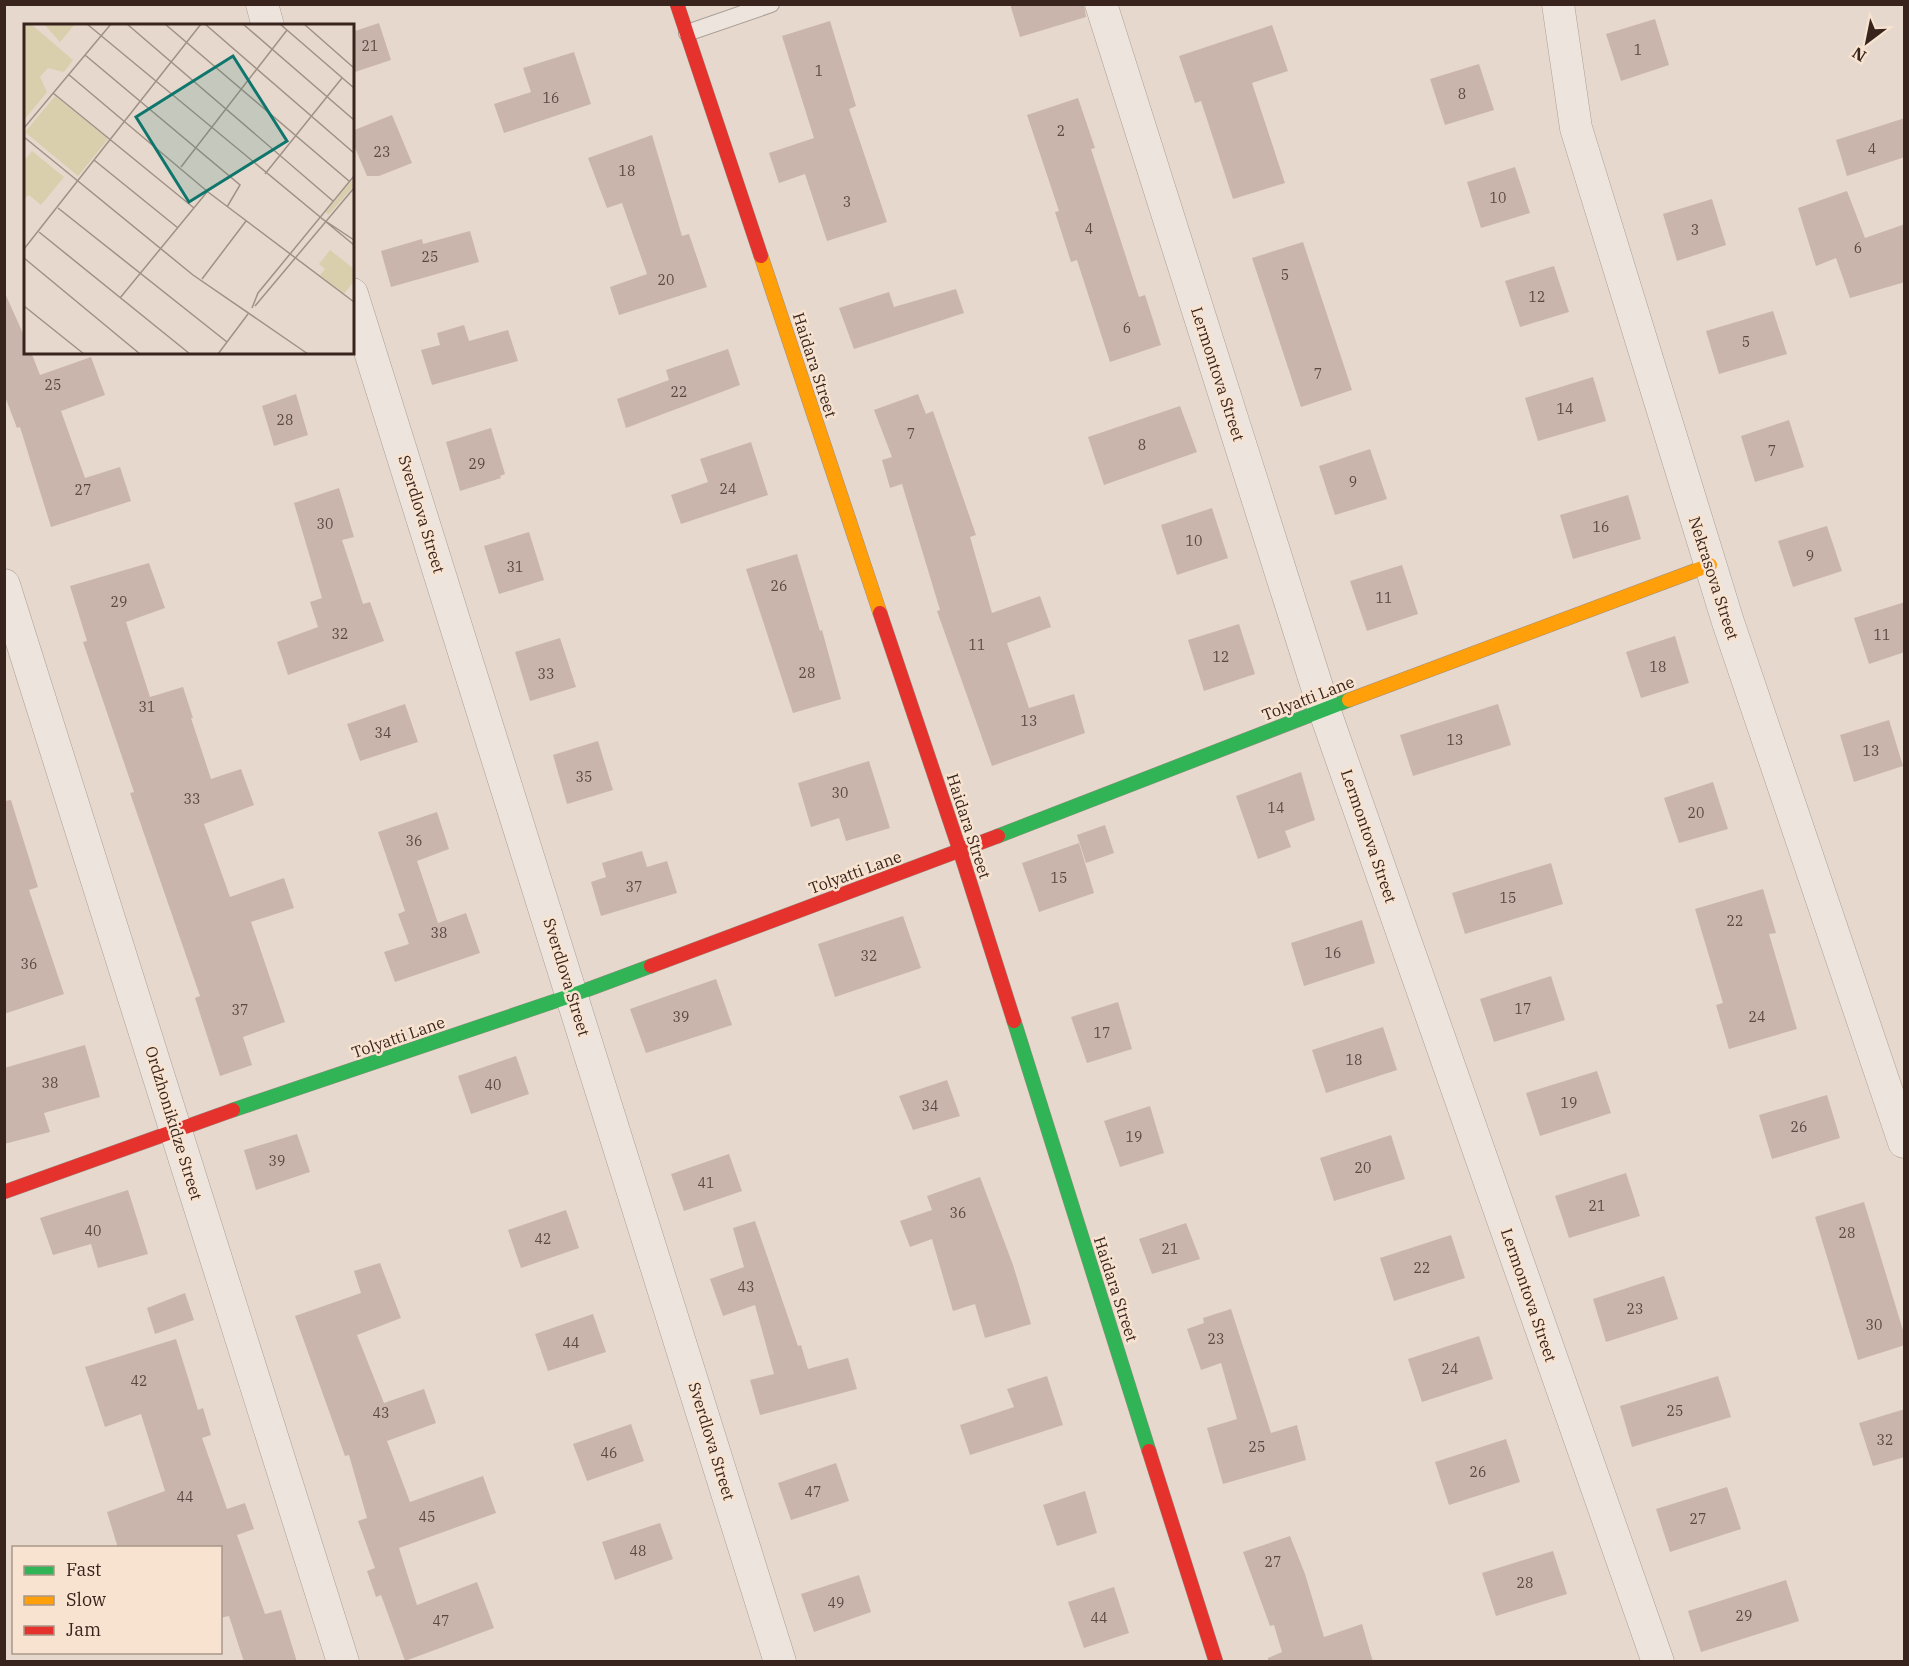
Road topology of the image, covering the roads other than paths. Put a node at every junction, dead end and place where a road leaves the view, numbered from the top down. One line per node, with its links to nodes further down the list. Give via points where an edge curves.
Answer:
1 (262, 4): 6 (street)
2 (677, 4): 7 (street, Haidara Street)
3 (771, 4): 7 (lane)
4 (1101, 4): 11 (street, Lermontova Street)
5 (1558, 4): 9 (street, Nekrasova Street, via 1576,128)
6 (267, 24)
7 (687, 33): 12 (street, Haidara Street)
8 (354, 300): 13 (street, Sverdlova Street)
9 (1710, 565): 11 (street, Tolyatti Lane); 15 (street, Nekrasova Street)
10 (4, 585): 14 (street, Ordzhonikidze Street)
11 (1324, 709): 12 (street, Tolyatti Lane); 20 (street, Lermontova Street)
12 (960, 851): 13 (street, Tolyatti Lane); 19 (street, Haidara Street)
13 (573, 994): 14 (street, Tolyatti Lane); 18 (street, Sverdlova Street)
14 (176, 1130): 16 (street, Tolyatti Lane); 17 (street, Ordzhonikidze Street)
15 (1905, 1142)
16 (4, 1192)
17 (343, 1662)
18 (780, 1662)
19 (1216, 1662)
20 (1658, 1662)

